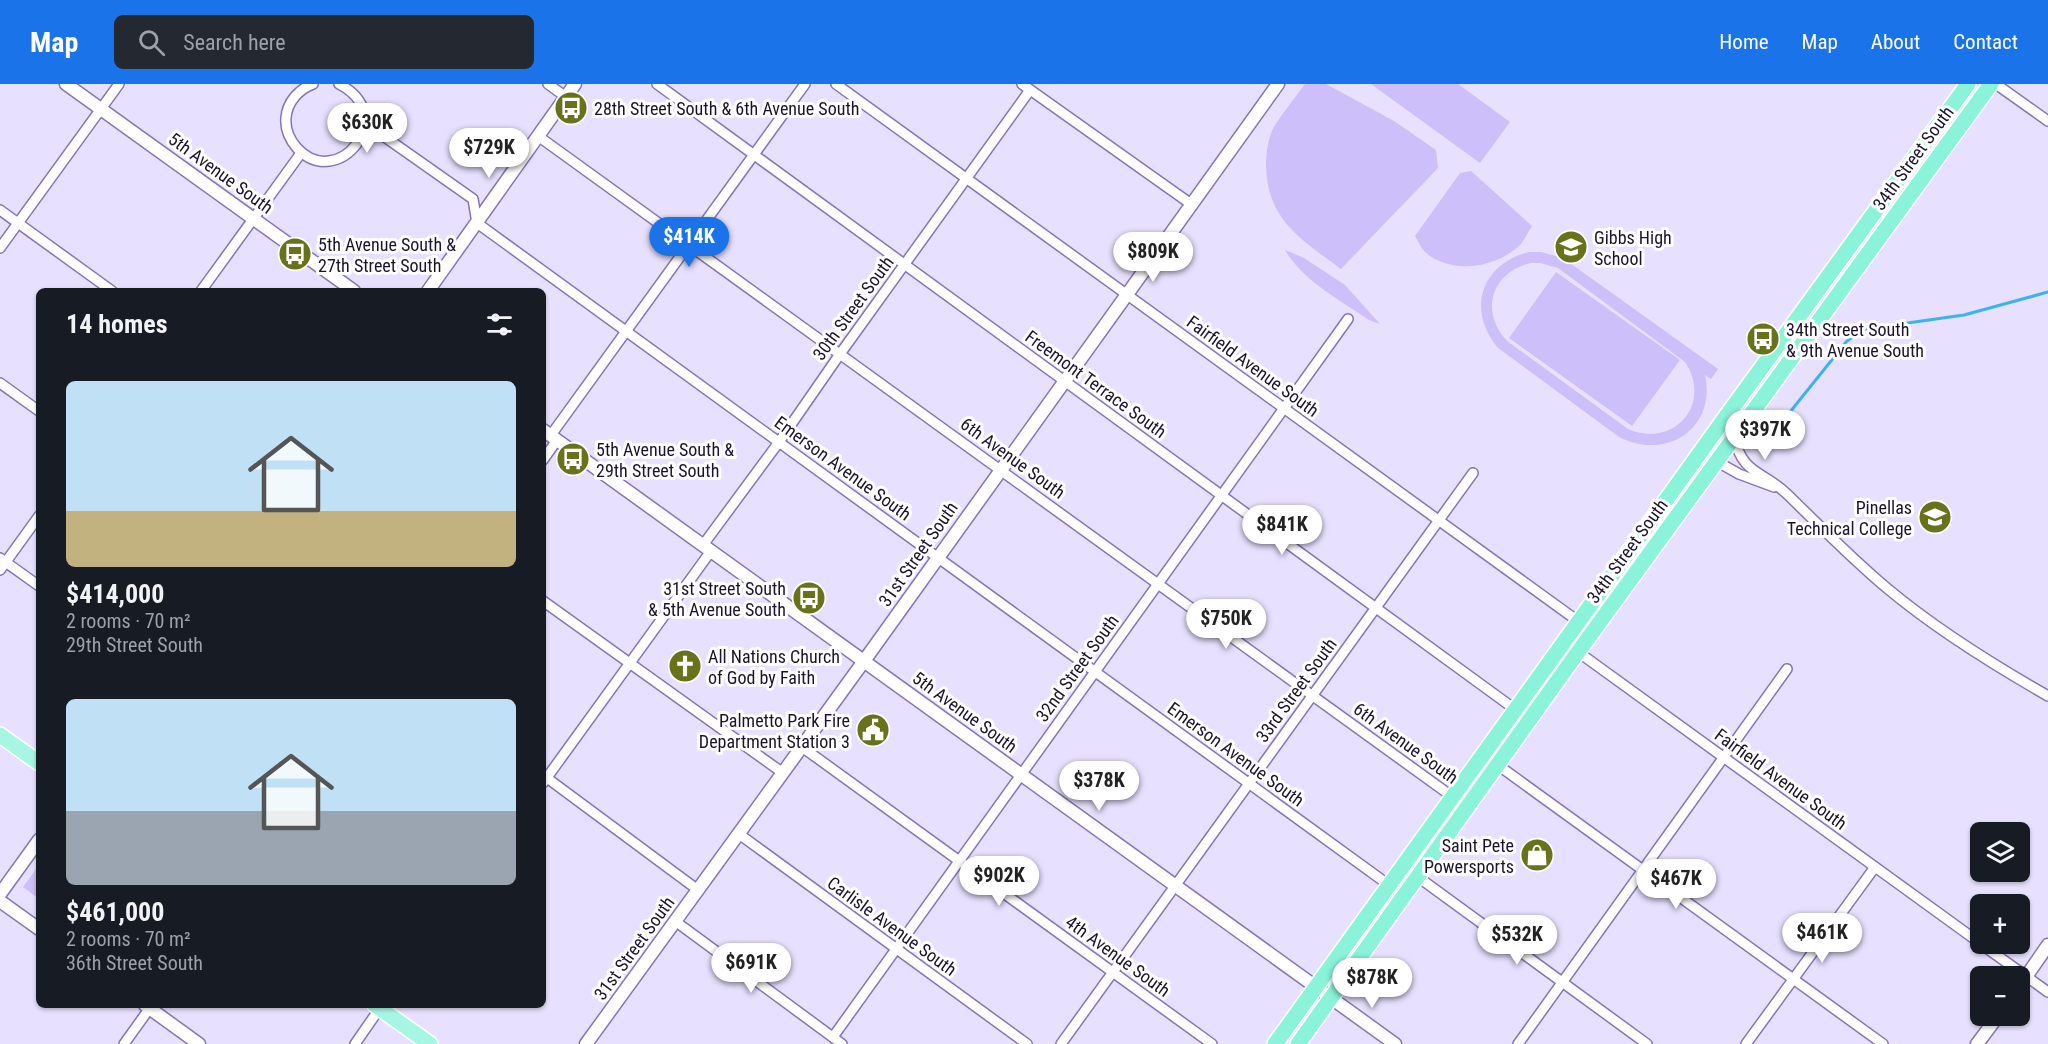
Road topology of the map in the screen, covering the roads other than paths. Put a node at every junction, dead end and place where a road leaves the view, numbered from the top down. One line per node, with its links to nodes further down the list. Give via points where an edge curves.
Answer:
1 (66, 84): 17 (street, 5th Avenue South)
2 (118, 84): 17 (street)
3 (339, 84): 14 (street)
4 (548, 84): 16 (street)
5 (575, 84): 16 (street)
6 (657, 84): 22 (street, Freemont Terrace South)
7 (805, 84): 22 (street)
8 (836, 84): 23 (street, Fairfield Avenue South)
9 (1278, 84): 24 (street, 31st Street South)
10 (1968, 84): 44 (highway, 34th Street South)
11 (1992, 84): 46 (highway, 34th Street South)
12 (1996, 84): 18 (street)
13 (308, 85): 21 (street, via 293,100 286,118 290,137)
14 (350, 86): 19 (street, via 362,106)
15 (1026, 87): 23 (street, 30th Street South); 24 (street)
16 (566, 97): 20 (street)
17 (101, 109): 26 (street, 5th Avenue South); 27 (street)
18 (2048, 121)
19 (365, 123): 21 (street, via 360,141 340,158 320,160); 28 (street, via 473,199)
20 (538, 136): 28 (street); 29 (street, 6th Avenue South)
21 (301, 153): 26 (street)
22 (754, 154): 29 (street); 31 (street, Freemont Terrace South)
23 (966, 178): 31 (street, 30th Street South); 36 (street, Fairfield Avenue South)
24 (1191, 204): 36 (street, 31st Street South)
25 (0, 210): 27 (street)
26 (253, 219): 33 (street); 34 (street, 5th Avenue South)
27 (18, 223): 30 (street); 32 (street)
28 (477, 223): 35 (street); 38 (street, Emerson Avenue South)
29 (689, 244): 38 (street); 39 (street, 6th Avenue South)
30 (0, 248)
31 (904, 264): 39 (street, 30th Street South); 40 (street, Freemont Terrace South)
32 (108, 288)
33 (203, 288)
34 (350, 288)
35 (430, 288)
36 (1126, 294): 40 (street, 31st Street South); 43 (street, Fairfield Avenue South)
37 (1348, 319): 43 (street, 32nd Street South)
38 (626, 331): 45 (street); 47 (street, Emerson Avenue South)
39 (840, 354): 47 (street, 30th Street South); 49 (street, 6th Avenue South)
40 (1064, 381): 49 (street, 31st Street South); 52 (street, Freemont Terrace South)
41 (0, 383): 42 (street)
42 (36, 409)
43 (1284, 409): 52 (street, 32nd Street South); 54 (street, Fairfield Avenue South)
44 (1725, 418): 48 (highway); 62 (highway, 34th Street South)
45 (550, 435): 55 (street, 5th Avenue South)
46 (1734, 436): 48 (highway, 34th Street South); 51 (street, via 1743,462)
47 (779, 442): 55 (street, 30th Street South); 56 (street, Emerson Avenue South)
48 (1716, 461): 51 (street); 63 (highway, 34th Street South)
49 (1001, 470): 56 (street, 31st Street South); 59 (street, 6th Avenue South)
50 (1473, 473): 54 (street, 33rd Street South)
51 (1785, 492): 71 (street, via 1888,590 1988,660)
52 (1221, 495): 59 (street, 32nd Street South); 61 (street, Freemont Terrace South)
53 (36, 520): 57 (street)
54 (1438, 521): 61 (street, 33rd Street South); 62 (street, Fairfield Avenue South)
55 (707, 548): 66 (street, 5th Avenue South); 67 (street, 30th Street South)
56 (938, 558): 66 (street, 31st Street South); 69 (street, Emerson Avenue South)
57 (2, 563): 58 (street)
58 (36, 584)
59 (1158, 584): 69 (street, 32nd Street South); 70 (street, 6th Avenue South)
60 (546, 603): 67 (street)
61 (1376, 608): 70 (street, 33rd Street South); 72 (street, Freemont Terrace South)
62 (1578, 621): 63 (street, Fairfield Avenue South); 64 (highway, 34th Street South)
63 (1593, 632): 65 (highway, 34th Street South)
64 (1563, 641): 65 (street, Fairfield Avenue South); 72 (highway, 34th Street South)
65 (1578, 652): 76 (street, Fairfield Avenue South); 78 (highway, 34th Street South)
66 (864, 662): 74 (street, 31st Street South); 81 (street, 5th Avenue South)
67 (629, 663): 79 (street); 80 (street, 30th Street South)
68 (1787, 669): 76 (street)
69 (1095, 672): 81 (street, 32nd Street South); 83 (street, Emerson Avenue South)
70 (1312, 695): 83 (street, 33rd Street South); 84 (street, 6th Avenue South)
71 (2048, 696)
72 (1516, 710): 75 (highway, 34th Street South)
73 (0, 735): 77 (main road)
74 (802, 747): 79 (street, 31st Street South); 88 (street, 4th Avenue South)
75 (1484, 755): 78 (street, 6th Avenue South); 84 (highway, 34th Street South)
76 (1724, 757): 90 (street, Fairfield Avenue South); 91 (street)
77 (36, 761)
78 (1498, 765): 85 (highway, 34th Street South); 91 (street, 6th Avenue South)
79 (783, 773): 86 (street, 31st Street South)
80 (546, 775)
81 (1021, 775): 88 (street, 32nd Street South); 93 (street, 5th Avenue South)
82 (546, 779): 95 (street)
83 (1249, 783): 93 (street, 33rd Street South); 94 (street, Emerson Avenue South)
84 (1453, 797): 85 (street, 6th Avenue South); 89 (highway, 34th Street South)
85 (1468, 808): 92 (highway, 34th Street South)
86 (739, 834): 95 (street, 31st Street South); 103 (street, Carlisle Avenue South)
87 (36, 844): 96 (street)
88 (959, 861): 103 (street, 32nd Street South); 106 (street, 4th Avenue South)
89 (1403, 866): 92 (street); 94 (highway, 34th Street South)
90 (1875, 867): 101 (street, Fairfield Avenue South); 108 (street)
91 (1643, 870): 108 (street, 6th Avenue South); 109 (street)
92 (1418, 877): 97 (highway, 34th Street South); 109 (street)
93 (1175, 886): 106 (street, 33rd Street South); 111 (street, 5th Avenue South)
94 (1389, 886): 97 (street, Emerson Avenue South); 111 (highway, 34th Street South)
95 (698, 890): 99 (street, 31st Street South)
96 (0, 894)
97 (1404, 896): 113 (highway, 34th Street South)
98 (0, 901): 100 (street)
99 (675, 921): 119 (street); 124 (street, 31st Street South)
100 (36, 927)
101 (1970, 936)
102 (2048, 945): 107 (street)
103 (896, 949): 119 (street, 32nd Street South); 126 (street, Carlisle Avenue South)
104 (1992, 954): 105 (street, Fairfield Avenue South)
105 (2005, 966)
106 (1113, 972): 127 (street, 33rd Street South); 128 (street, 4th Avenue South)
107 (2030, 972)
108 (1794, 979): 134 (street); 135 (street, 6th Avenue South)
109 (1563, 982): 132 (street); 133 (street)
110 (2030, 985): 112 (street, Fairfield Avenue South)
111 (1316, 987): 113 (street, 5th Avenue South); 129 (highway, 34th Street South)
112 (2048, 992)
113 (1331, 998): 130 (highway, 34th Street South); 131 (street, 5th Avenue South)
114 (148, 1008): 120 (street)
115 (152, 1008): 121 (street)
116 (378, 1008): 122 (street)
117 (382, 1008): 123 (main road)
118 (1990, 1026): 136 (street)
119 (833, 1037): 125 (street)
120 (124, 1044)
121 (199, 1044)
122 (355, 1044)
123 (430, 1044)
124 (586, 1044)
125 (842, 1044)
126 (1027, 1044)
127 (1061, 1044)
128 (1212, 1044)
129 (1275, 1044)
130 (1298, 1044)
131 (1395, 1044)
132 (1518, 1044)
133 (1647, 1044)
134 (1746, 1044)
135 (1883, 1044)
136 (1977, 1044)

